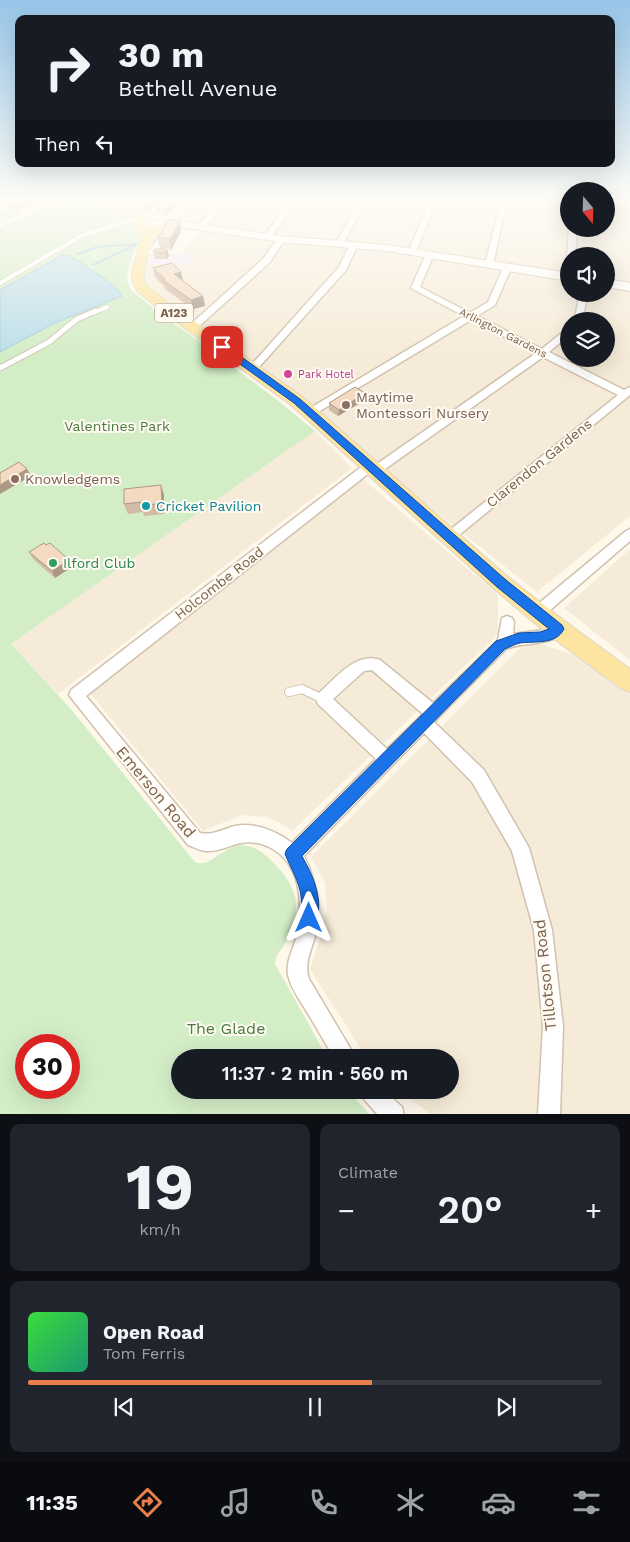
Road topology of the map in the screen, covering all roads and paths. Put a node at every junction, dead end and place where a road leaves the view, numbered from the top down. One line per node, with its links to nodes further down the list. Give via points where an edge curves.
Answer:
1 (50, 254): 10 (lane)
2 (143, 254): 15 (main road, A123, via 138,272 142,288)
3 (271, 254): 15 (street)
4 (349, 254): 18 (street, via 343,268)
5 (430, 254): 7 (street); 14 (street, Arlington Gardens, via 414,288)
6 (491, 254): 7 (street)
7 (489, 264): 8 (street)
8 (508, 266): 9 (street); 14 (street, via 492,303)
9 (560, 275)
10 (0, 283)
11 (615, 284): 12 (street)
12 (630, 287)
13 (107, 307): 19 (lane, via 77,319 49,342)
14 (472, 316): 17 (street, Arlington Gardens); 21 (street)
15 (193, 326): 18 (main road, A123)
16 (560, 338): 17 (street)
17 (542, 353): 20 (street, Arlington Gardens); 22 (street)
18 (251, 367): 21 (main road, A123)
19 (0, 368)
20 (627, 392): 24 (street, Clarendon Gardens)
21 (310, 412): 22 (main road, A123)
22 (372, 469): 24 (main road, A123); 32 (street, Holcombe Road, via 76,695)
23 (630, 534): 25 (street)
24 (449, 537): 25 (main road, A123)
25 (537, 613): 27 (main road, A123)
26 (507, 622): 28 (street)
27 (558, 629): 28 (street, via 540,638); 29 (main road, A123)
28 (506, 642): 33 (street)
29 (630, 682)
30 (289, 692): 31 (lane, via 305,688)
31 (323, 699): 33 (street, Tillotson Road, via 361,665 375,664); 34 (street)
32 (80, 700): 35 (street, Emerson Road, via 194,839 202,844 241,834 259,835 277,842)
33 (428, 718): 34 (street); 39 (street, Tillotson Road, via 478,776 520,848 544,930 553,1026)
34 (387, 759): 35 (street)
35 (293, 854): 36 (street, Emerson Road, via 306,879 310,898 309,918 298,955 298,976)
36 (341, 1049)
37 (378, 1099): 38 (street)
38 (394, 1114)
39 (549, 1114)

